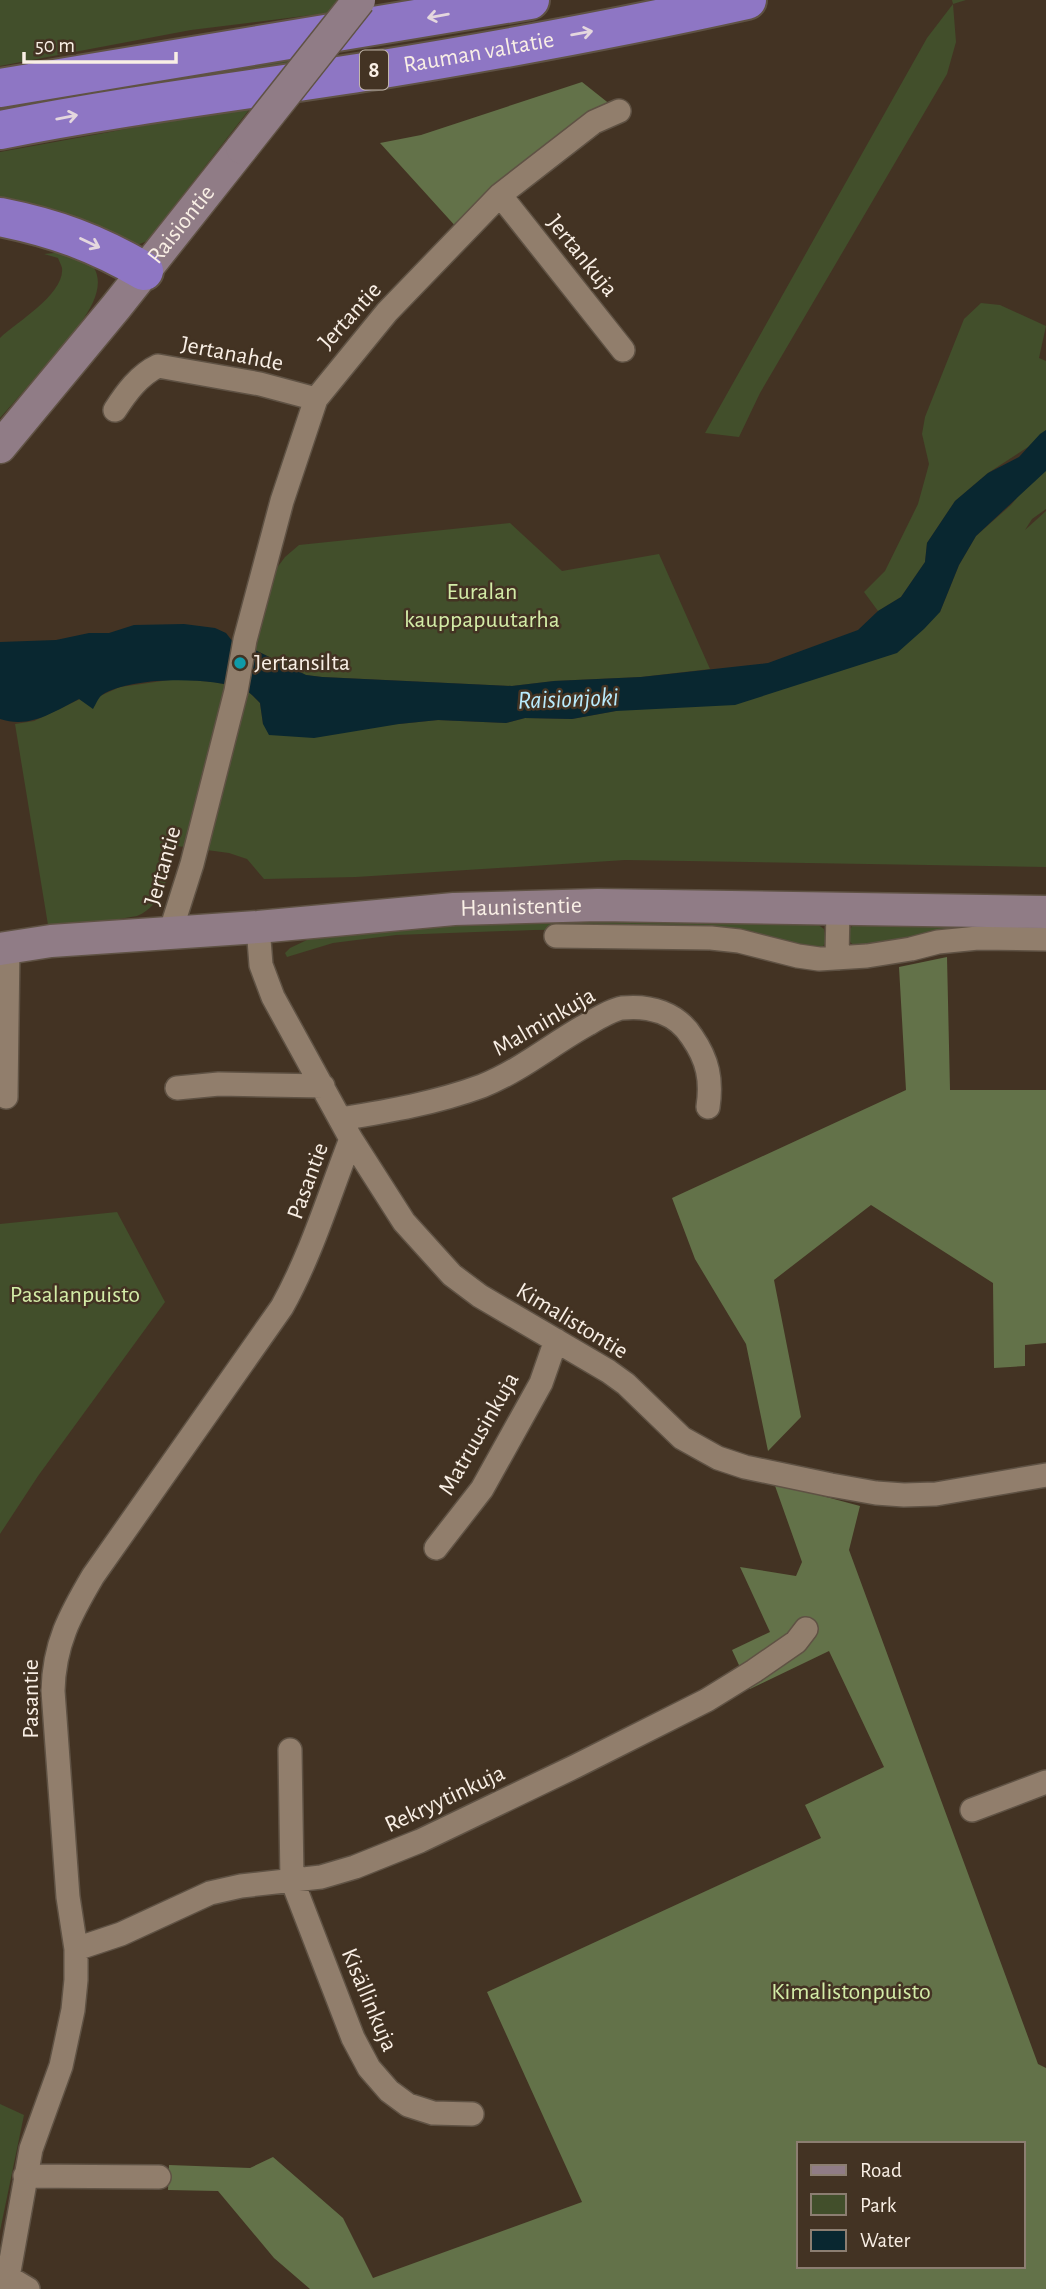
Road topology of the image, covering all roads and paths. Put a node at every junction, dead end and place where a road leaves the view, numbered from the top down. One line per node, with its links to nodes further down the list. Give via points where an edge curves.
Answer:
1 (359, 0): 9 (street, Raisiontie, bridge)
2 (530, 0): 4 (highway, Rauman valtatie / 8, one-way to 4)
3 (747, 0): 6 (highway, Rauman valtatie / 8, one-way to 3, via 379,69)
4 (0, 88)
5 (619, 111): 7 (street, Jertantie, via 594,122)
6 (0, 130)
7 (500, 195): 10 (street, Jertankuja); 11 (street, Jertantie, via 387,312)
8 (0, 217): 9 (highway, one-way to 9, via 61,231)
9 (144, 271): 13 (street, Raisiontie)
10 (624, 350)
11 (316, 399): 12 (street, Jertanahde, via 158,366 131,387); 17 (street, Jertantie, via 282,501 192,864)
12 (115, 410)
13 (0, 447)
14 (838, 909): 15 (street, Haunistentie); 16 (street, Haunistentie, via 525,906); 21 (street)
15 (1046, 912)
16 (258, 927): 17 (street, Haunistentie); 22 (street, Kimalistontie, via 264,976 272,997)
17 (170, 933): 20 (street, Haunistentie)
18 (556, 936): 21 (street, Haunistentie, via 711,937 798,956)
19 (1046, 939): 21 (street, Haunistentie, via 978,938)
20 (4, 948): 24 (street)
21 (837, 958)
22 (323, 1086): 23 (street); 26 (street, Kimalistontie)
23 (177, 1088)
24 (6, 1097)
25 (708, 1107): 26 (street, Malminkuja, via 711,1087 702,1051 686,1027 667,1013 621,1008 485,1085)
26 (346, 1129): 27 (street, Kimalistontie, via 404,1222 452,1275); 35 (street, Pasantie, via 313,1243 282,1307 93,1576 60,1639 54,1691 68,1897)
27 (556, 1340): 28 (street, Kimalistontie, via 626,1384 682,1438 745,1467 904,1495); 29 (street, Matruusinkuja, via 541,1383 481,1489)
28 (1046, 1475)
29 (436, 1548)
30 (806, 1629): 34 (street, Rekryytinkuja, via 796,1642 719,1693 576,1766 366,1863 321,1877)
31 (290, 1750): 34 (street)
32 (1046, 1782): 33 (street)
33 (972, 1810)
34 (292, 1880): 35 (street, Rekryytinkuja, via 210,1893 121,1934); 36 (street, Kisällinkuja, via 369,2068 408,2105 433,2113)
35 (76, 1949): 37 (street, Pasantie, via 73,2010 61,2066)
36 (472, 2115)
37 (25, 2176): 38 (street); 39 (street, Pasantie)
38 (159, 2177)
39 (6, 2283): 40 (street)
40 (29, 2289)

